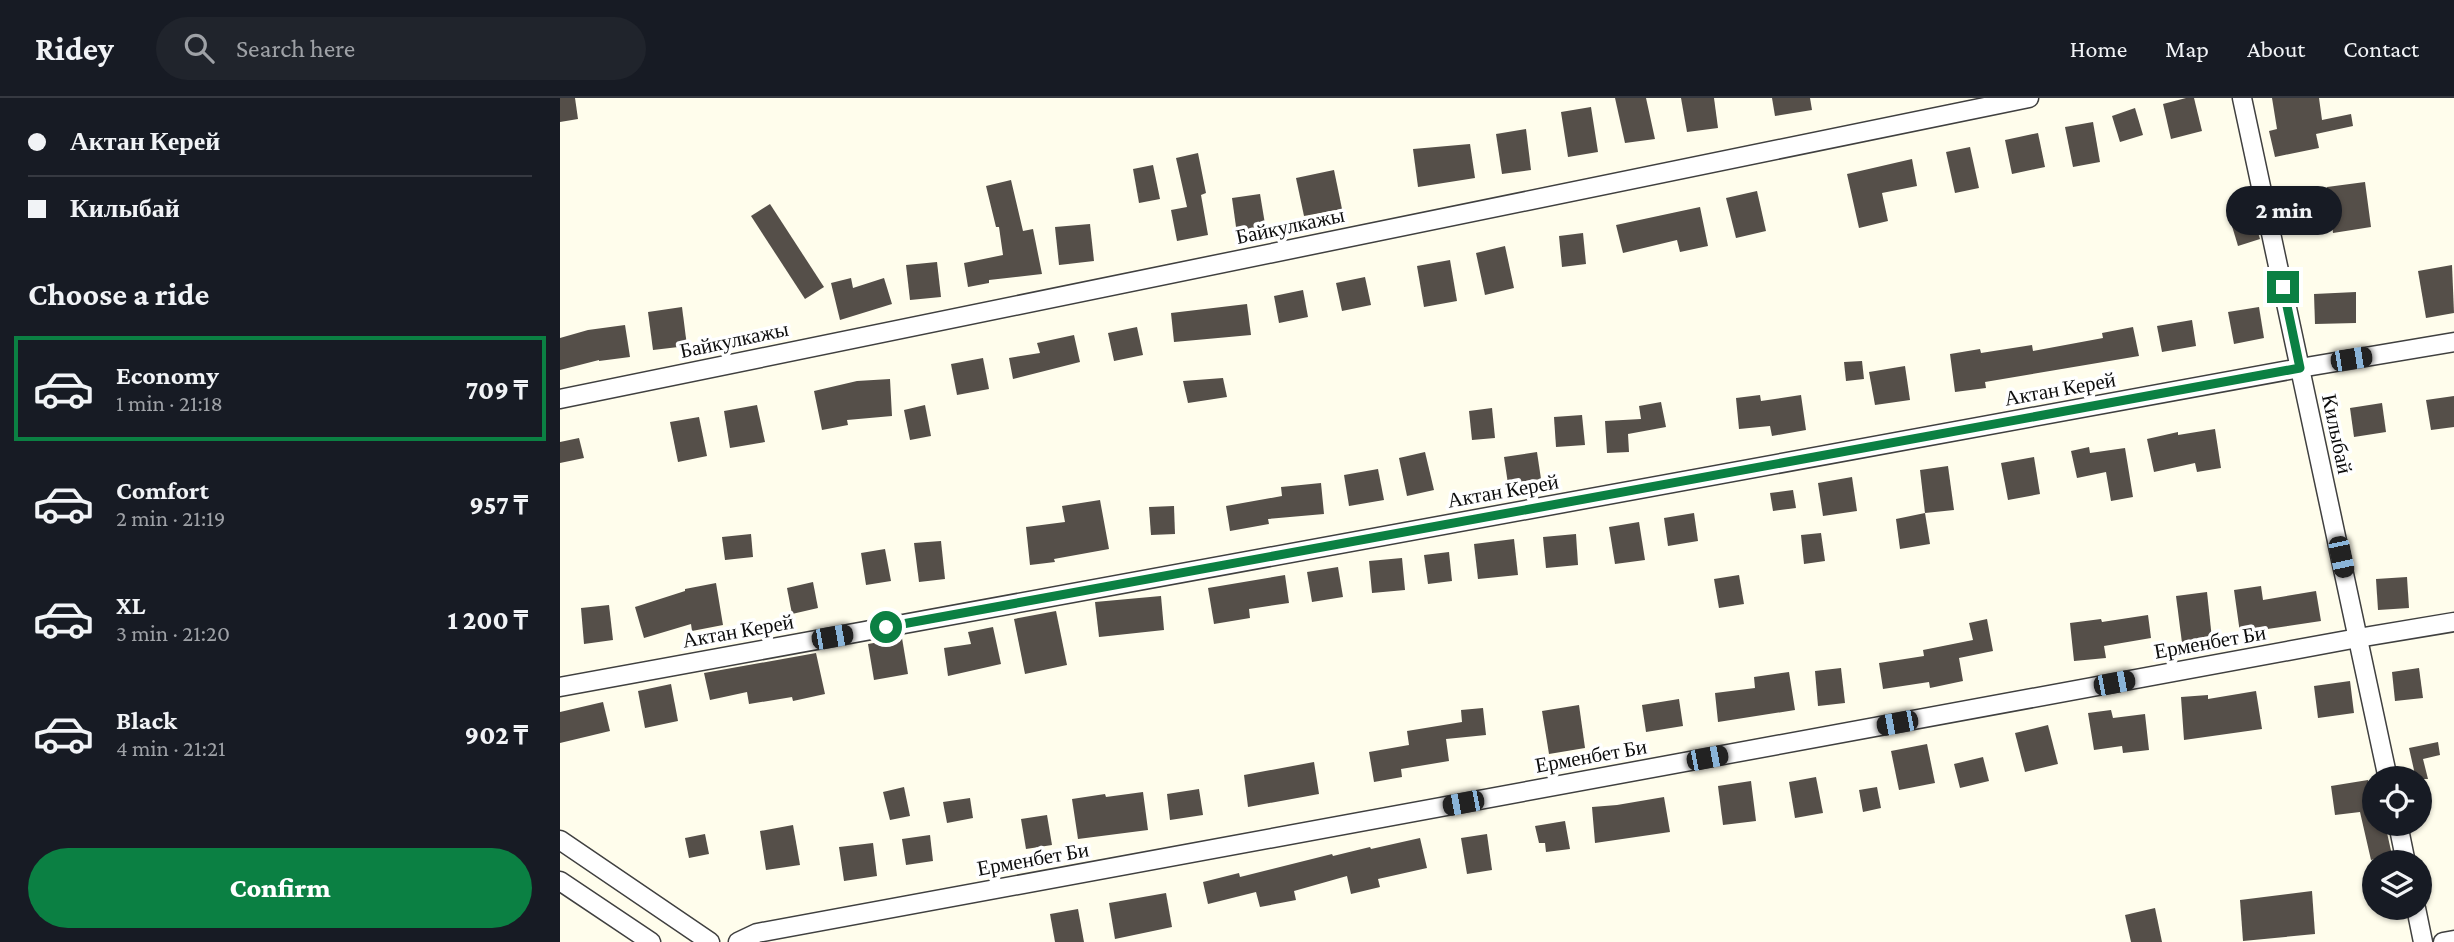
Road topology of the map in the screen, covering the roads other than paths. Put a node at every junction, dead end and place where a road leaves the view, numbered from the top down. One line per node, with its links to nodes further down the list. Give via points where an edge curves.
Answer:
1 (2029, 98): 5 (street, Байкулкажы)
2 (2242, 98): 4 (street, Килыбай)
3 (2454, 342): 4 (street, Актан Керей)
4 (2300, 368): 7 (street, Килыбай); 8 (street, Актан Керей)
5 (560, 399)
6 (2454, 622): 7 (street, Ерменбет Би)
7 (2358, 638): 9 (street, Килыбай); 16 (street, Ерменбет Би, via 757,933)
8 (560, 687)
9 (2385, 766)
10 (560, 839): 15 (street)
11 (560, 881): 14 (street)
12 (2418, 920): 17 (street)
13 (2454, 940): 18 (street)
14 (651, 942)
15 (710, 942)
16 (738, 942)
17 (2423, 942)
18 (2443, 942)

